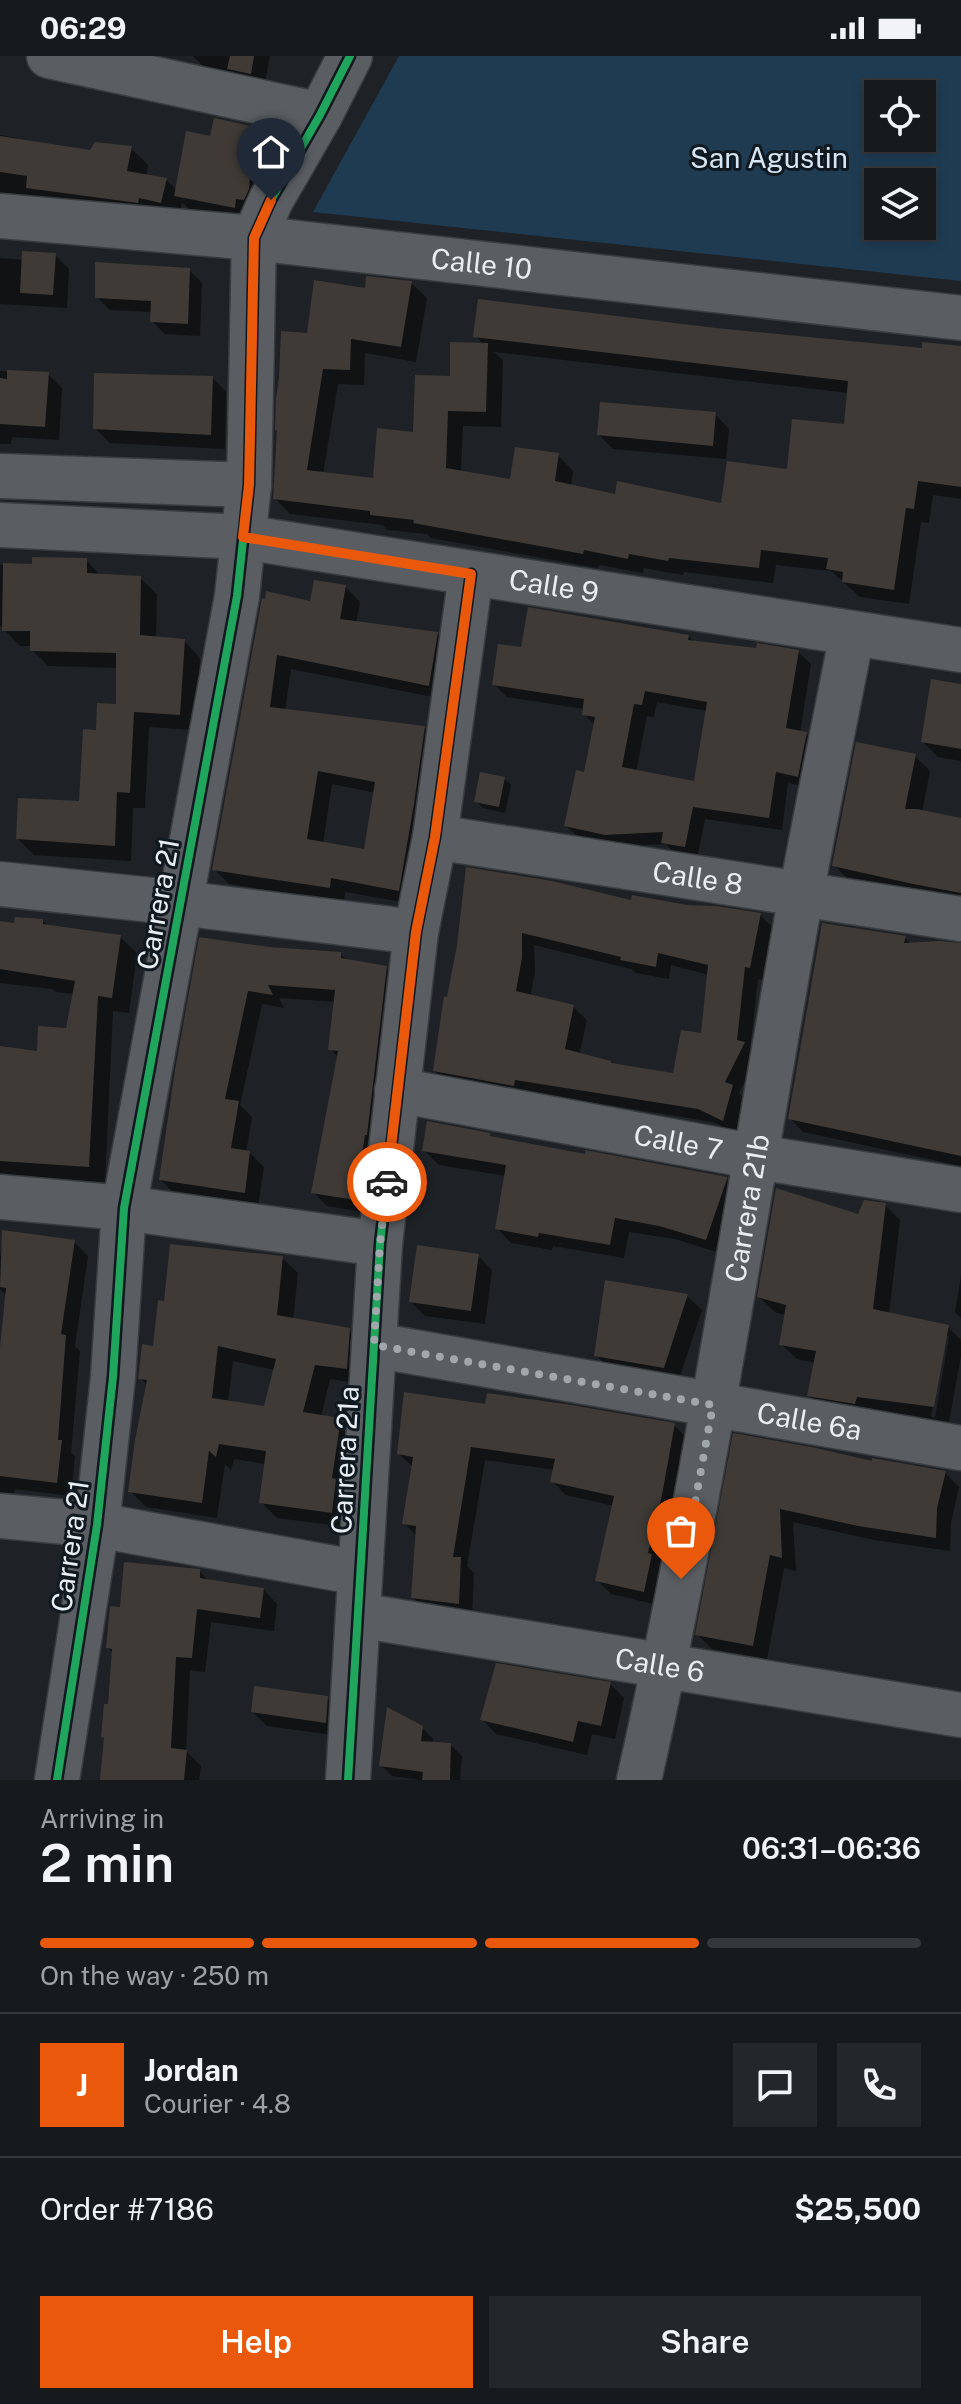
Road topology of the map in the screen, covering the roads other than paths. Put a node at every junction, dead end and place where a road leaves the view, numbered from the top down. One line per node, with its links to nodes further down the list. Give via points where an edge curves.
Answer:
1 (49, 56): 3 (street)
2 (350, 56): 3 (street, Carrera 21)
3 (320, 115): 5 (street, Carrera 21)
4 (0, 216): 5 (street, Calle 10)
5 (254, 238): 6 (street, Calle 10); 8 (street, Carrera 21)
6 (961, 318)
7 (0, 476): 8 (street)
8 (249, 485): 10 (street, Carrera 21)
9 (0, 525): 10 (street, Calle 9)
10 (243, 537): 11 (street, Calle 9); 17 (street, Carrera 21, via 237,596)
11 (471, 574): 12 (street, Calle 9); 14 (street, Carrera 21a)
12 (852, 634): 13 (street, Calle 9); 16 (street, Carrera 21b)
13 (961, 650)
14 (435, 837): 16 (street, Calle 8); 19 (street, Carrera 21a)
15 (0, 884): 17 (street)
16 (801, 894): 18 (street, Calle 8); 21 (street, Carrera 21b)
17 (180, 903): 19 (street); 24 (street, Carrera 21)
18 (961, 919)
19 (416, 932): 20 (street, Carrera 21a)
20 (397, 1090): 21 (street, Calle 7); 25 (street, Carrera 21a)
21 (757, 1157): 22 (street, Calle 7); 27 (street, Carrera 21b)
22 (961, 1190)
23 (0, 1197): 24 (street)
24 (124, 1208): 25 (street); 30 (street, Carrera 21)
25 (380, 1244): 26 (street, Carrera 21a)
26 (374, 1345): 27 (street, Calle 6a); 31 (street, Carrera 21a)
27 (713, 1405): 28 (street, Calle 6a); 32 (street, Carrera 21b)
28 (961, 1448)
29 (0, 1516): 30 (street, Calle 6)
30 (97, 1525): 31 (street, Calle 6); 34 (street, Carrera 21)
31 (359, 1594): 32 (street, Calle 6); 35 (street, Carrera 21a)
32 (664, 1666): 33 (street, Calle 6); 36 (street, Carrera 21b)
33 (961, 1715)
34 (57, 1780)
35 (348, 1780)
36 (639, 1780)

